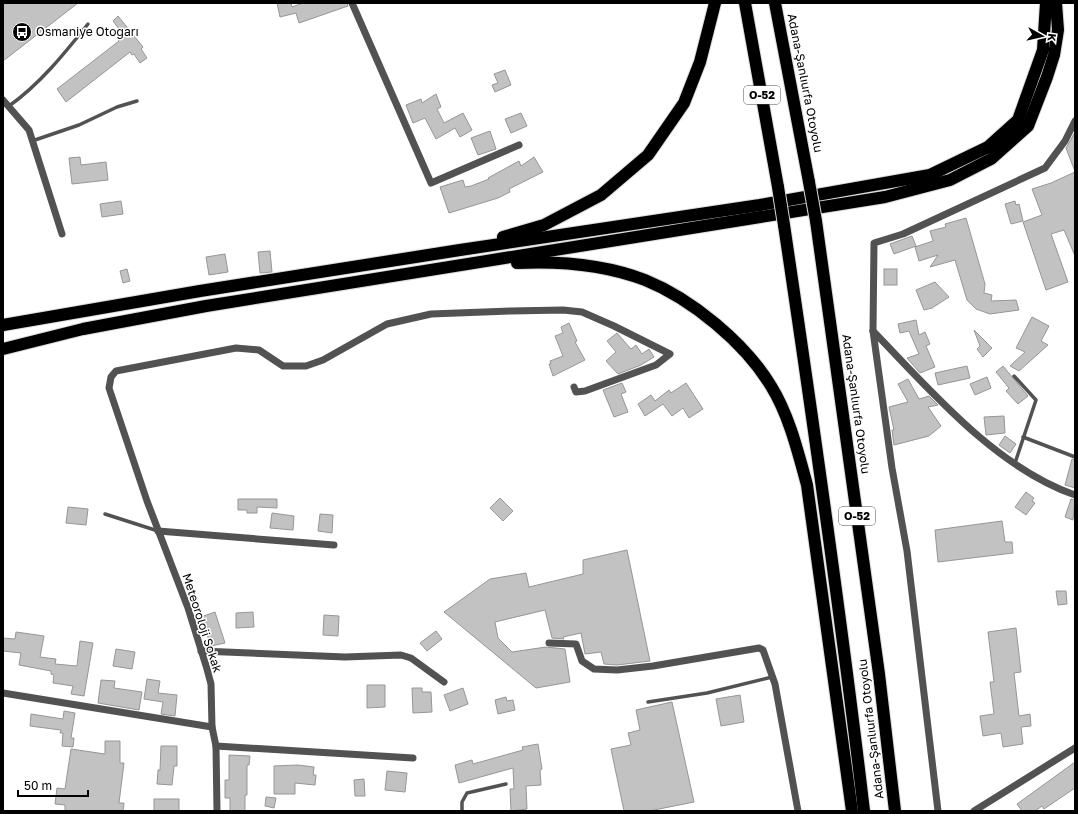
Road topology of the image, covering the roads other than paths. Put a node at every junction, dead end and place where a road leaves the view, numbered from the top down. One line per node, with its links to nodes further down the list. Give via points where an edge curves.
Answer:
1 (352, 3): 14 (street, via 432,183)
2 (715, 3): 17 (highway, via 700,62 684,103 648,155 601,195 544,225)
3 (745, 3): 46 (highway, Adana-Şanlıurfa Otoyolu / O-52, bridge, via 784,225 839,607)
4 (775, 3): 15 (highway, Adana-Şanlıurfa Otoyolu / O-52)
5 (783, 3): 15 (highway)
6 (1046, 3): 17 (highway, via 1043,50 1018,120 988,147 930,175 768,204)
7 (1056, 3): 18 (highway, via 1058,30 1054,55 1028,126 991,159 950,180 885,197)
8 (88, 24): 11 (lane, via 57,63 25,95)
9 (3, 100): 11 (street)
10 (137, 101): 13 (lane)
11 (9, 106): 13 (street, via 29,130)
12 (1075, 121): 20 (street, via 1065,141 1045,168 903,234 874,243)
13 (32, 141): 16 (street)
14 (519, 145)
15 (809, 182): 47 (highway, Adana-Şanlıurfa Otoyolu / O-52, bridge, via 879,674)
16 (62, 234)
17 (460, 250): 19 (highway)
18 (468, 264): 21 (highway, via 206,306 83,329); 45 (highway, via 537,262 591,266 646,280 698,308 737,343 771,386 794,435 807,485)
19 (3, 325)
20 (873, 331): 26 (street, via 956,418); 48 (street, via 892,468 907,551)
21 (3, 349)
22 (1014, 376): 24 (lane, via 1036,400)
23 (574, 387): 29 (street, Meteoroloji Sokak, via 576,392 585,391 656,365 670,354 582,312 511,311 431,314 387,324 323,360 306,366 283,366 259,350 236,348 116,371 111,377 109,388)
24 (1023, 437): 25 (lane); 26 (lane)
25 (1075, 457)
26 (1014, 464): 27 (street)
27 (1075, 495)
28 (105, 514): 29 (lane)
29 (158, 531): 30 (street); 32 (street, Meteoroloji Sokak, via 188,608)
30 (334, 545)
31 (549, 643): 33 (street, via 576,644 582,661 594,669 617,670 759,648 763,650)
32 (201, 650): 34 (street, via 345,657 401,655 411,658); 37 (street, Meteoroloji Sokak, via 210,684)
33 (772, 677): 36 (lane, via 707,694); 44 (street)
34 (444, 682)
35 (3, 693): 37 (street)
36 (648, 702)
37 (212, 727): 38 (street, Meteoroloji Sokak)
38 (216, 746): 40 (street); 42 (street, Meteoroloji Sokak)
39 (1075, 748): 49 (street)
40 (413, 758)
41 (506, 784): 43 (lane, via 466,793)
42 (217, 811)
43 (462, 811)
44 (798, 811)
45 (852, 811)
46 (864, 811)
47 (895, 811)
48 (938, 811)
49 (974, 811)

